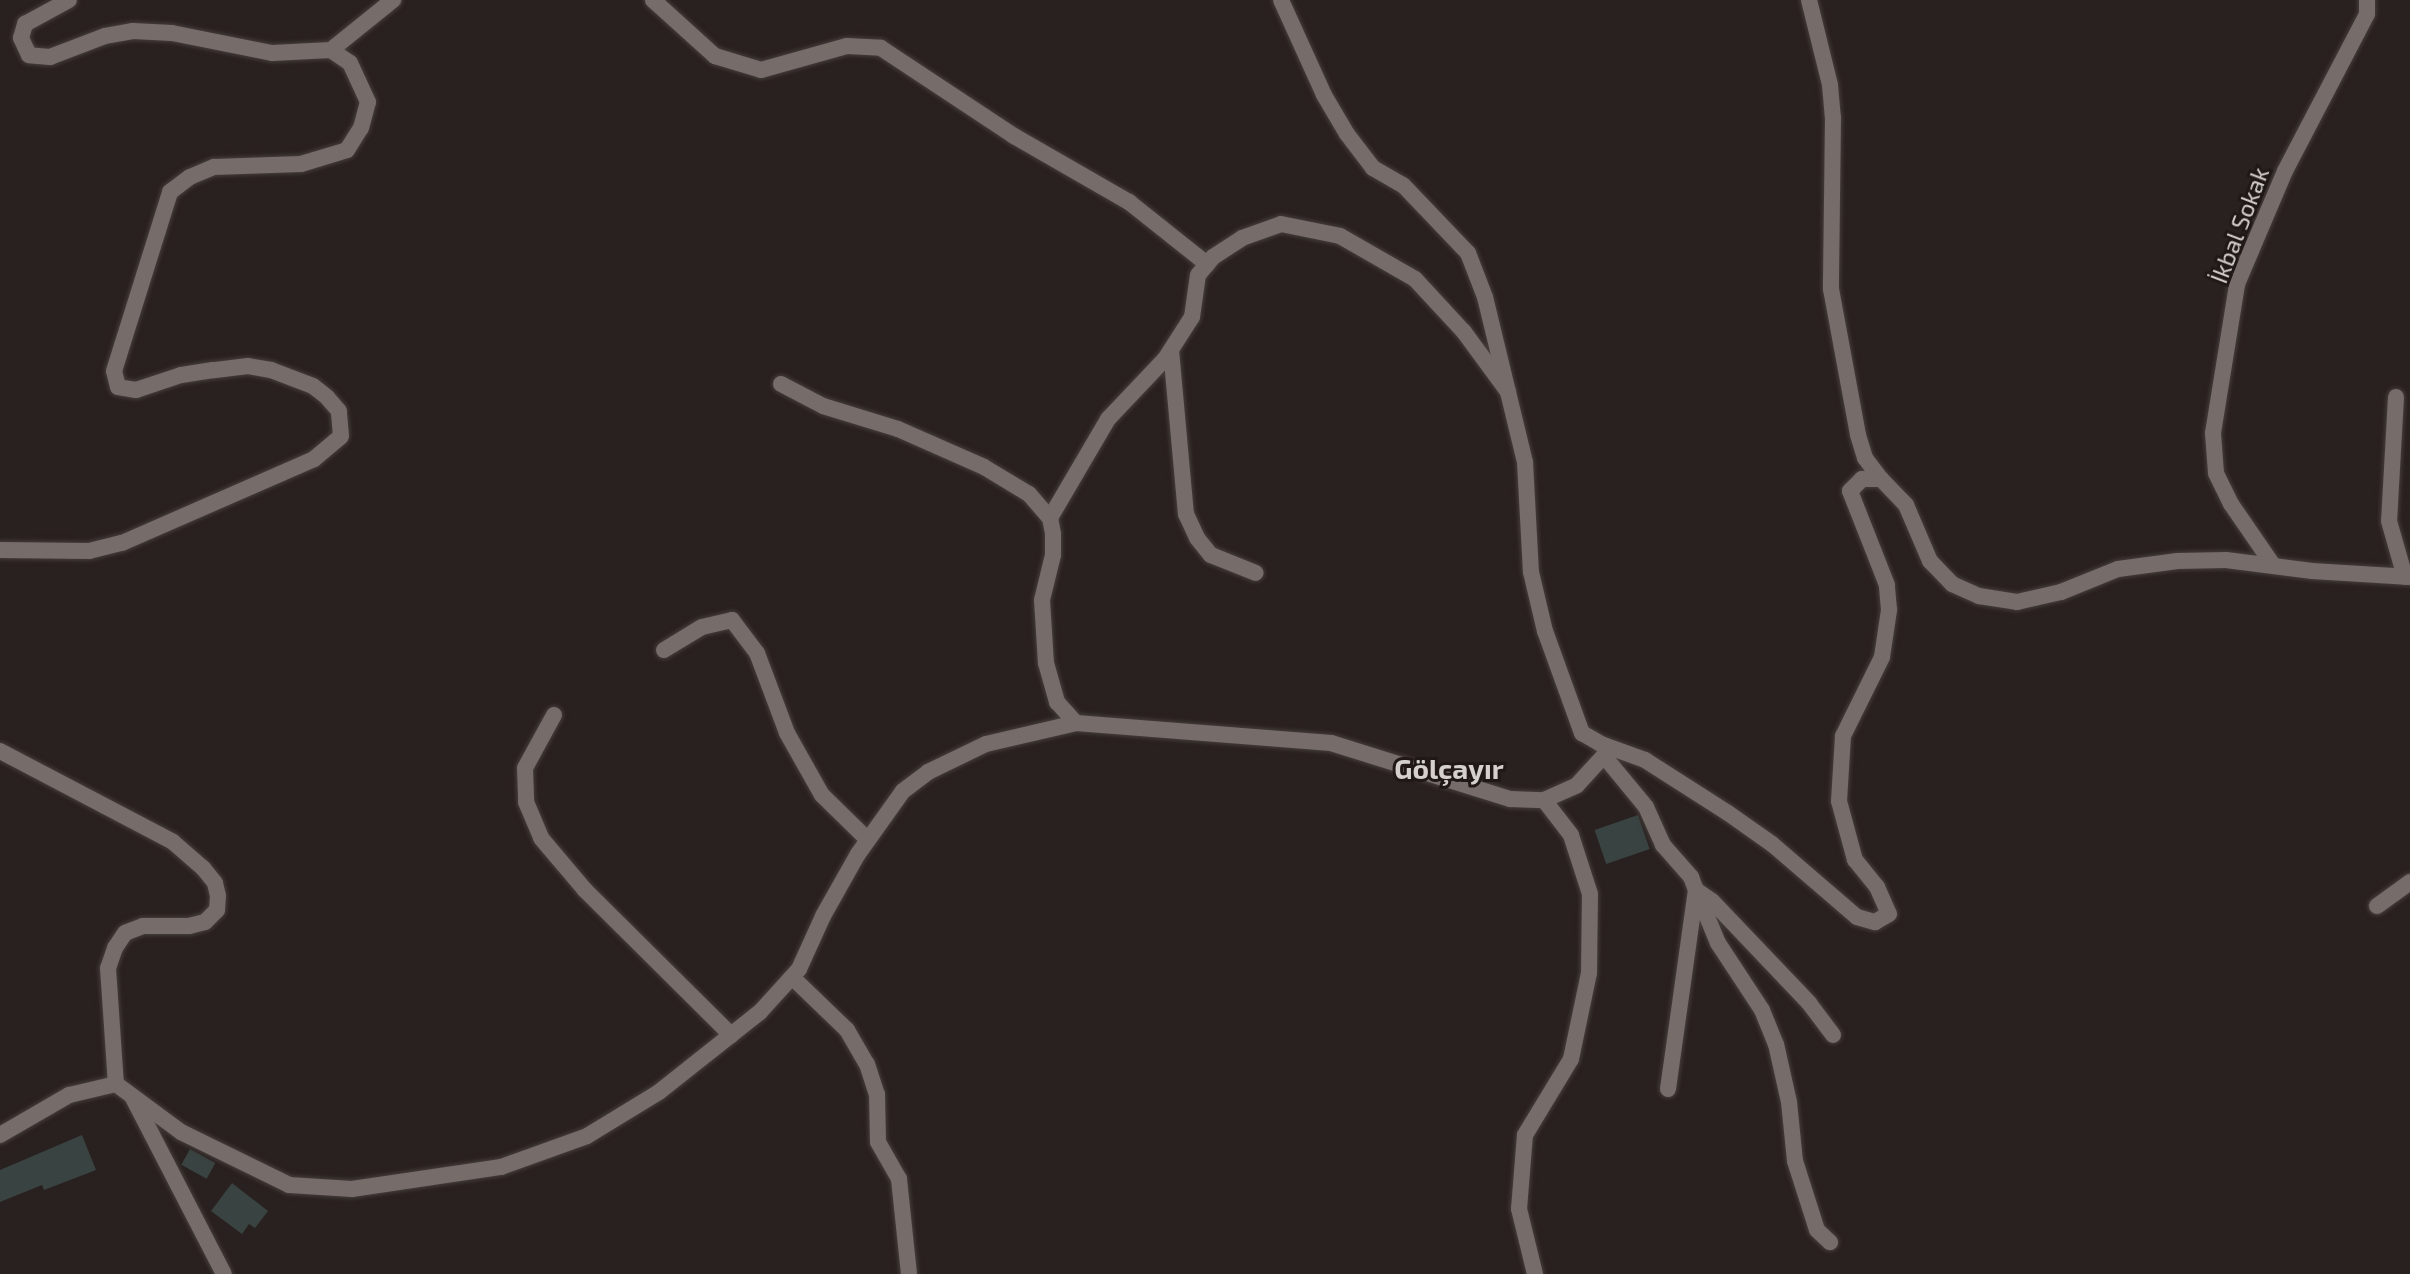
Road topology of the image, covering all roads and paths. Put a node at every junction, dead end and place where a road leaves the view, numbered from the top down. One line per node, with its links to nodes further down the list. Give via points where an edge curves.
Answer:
1 (69, 0): 7 (street, via 25,24 21,38 29,55 50,57 133,31 172,33 272,53)
2 (393, 0): 7 (street)
3 (653, 0): 8 (street, via 715,56 761,70 847,46 881,48 1014,136 1129,202)
4 (1281, 0): 11 (street, via 1347,134 1373,168 1403,185 1468,253 1485,297)
5 (1809, 0): 13 (street, via 1833,117 1831,289 1858,435 1865,458)
6 (2367, 0): 16 (street, İkbal Sokak, via 2367,14 2285,171 2237,284 2213,433 2216,473)
7 (331, 50): 15 (street, via 350,63 368,102 361,128 347,150 301,164 214,167 170,192 114,371 118,387 136,390 202,372 248,366 271,370 327,397 339,411 341,436 314,459 122,543 89,551)
8 (1207, 264): 9 (street, via 1198,275 1192,317); 11 (street, via 1242,238 1281,224 1340,236 1415,279 1464,332)
9 (1171, 350): 14 (street, via 1108,419); 17 (street, via 1186,514 1211,555)
10 (781, 384): 14 (street, via 823,406 898,429 984,467 1029,494)
11 (1508, 393): 23 (street, via 1525,462 1531,572 1545,631 1582,733)
12 (2396, 397): 18 (street, via 2389,521)
13 (1881, 479): 16 (street, via 1906,505 1930,561 1952,584 1979,596 2017,602 2061,592 2118,569 2177,561); 23 (street, via 1862,479 1850,491 1887,585 1889,610 1882,657 1843,736 1839,801 1855,860 1877,887 1889,914 1875,922 1857,917 1772,844 1645,760)
14 (1050, 518): 21 (street, via 1053,555 1042,600 1046,663 1057,702)
15 (0, 550)
16 (2273, 565): 18 (street)
17 (1256, 573)
18 (2408, 577)
19 (664, 650): 25 (street, via 702,627 732,620 757,653 787,733 822,795)
20 (554, 715): 30 (street, via 525,768 526,802 541,838 585,890)
21 (1076, 723): 24 (street, via 1331,743 1510,799); 25 (street, via 986,744 928,772 903,791)
22 (0, 751): 32 (street, via 173,842 215,883 217,910 205,922 143,926 125,933 115,948 108,968)
23 (1608, 752): 24 (street, via 1577,785); 27 (street)
24 (1544, 800): 39 (street, via 1571,835 1590,894 1589,973 1571,1059 1525,1135 1519,1209)
25 (868, 840): 29 (street)
26 (2410, 882): 28 (street)
27 (1696, 890): 31 (street, via 1809,1003); 33 (street); 36 (street, via 1718,943 1762,1010 1776,1044 1795,1161 1817,1230)
28 (2377, 906)
29 (792, 977): 30 (street); 38 (street, via 847,1030 867,1064 877,1094 878,1142 899,1179)
30 (731, 1035): 34 (street, via 659,1092 587,1136 501,1167 352,1189 289,1185 181,1132)
31 (1833, 1035)
32 (116, 1084): 34 (street); 35 (street, via 69,1095)
33 (1668, 1089)
34 (132, 1096): 37 (street)
35 (0, 1135)
36 (1830, 1242)
37 (224, 1274)
38 (909, 1274)
39 (1535, 1274)

